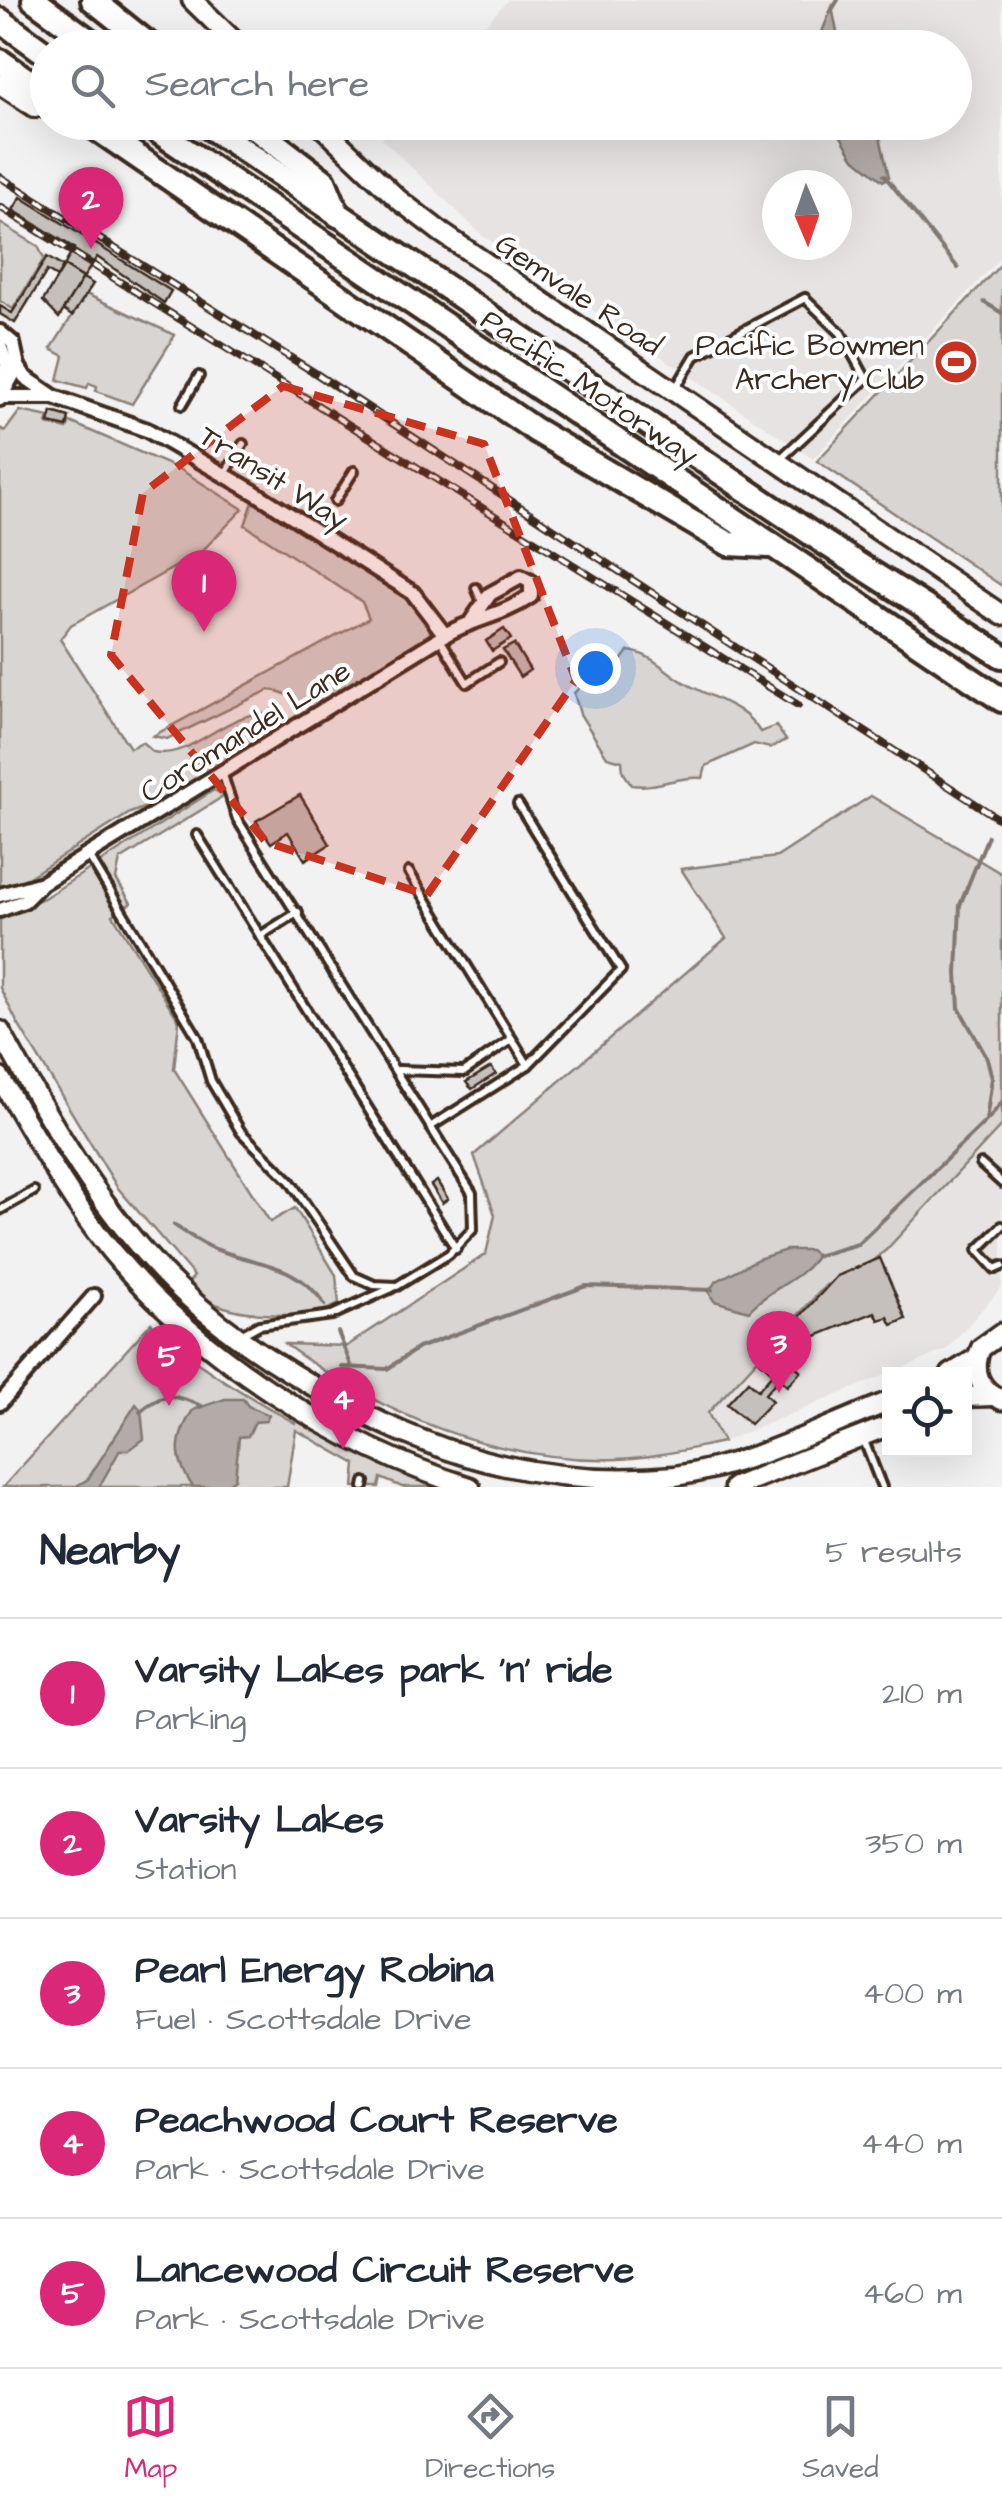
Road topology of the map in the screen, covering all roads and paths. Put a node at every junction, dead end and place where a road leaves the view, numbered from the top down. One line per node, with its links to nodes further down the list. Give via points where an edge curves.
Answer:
1 (34, 0): 5 (highway)
2 (93, 0): 6 (highway)
3 (192, 0): 7 (main road)
4 (0, 20): 8 (highway)
5 (75, 30)
6 (130, 30)
7 (223, 30)
8 (30, 41)
9 (0, 61): 10 (highway)
10 (30, 82)
11 (0, 84): 12 (main road)
12 (30, 104)
13 (113, 140): 32 (highway, via 534,430 728,544)
14 (171, 140): 32 (highway, Pacific Motorway)
15 (228, 140): 18 (highway, Pacific Motorway)
16 (271, 140): 18 (highway, via 324,181)
17 (336, 140): 23 (main road, Gemvale Road, via 442,233)
18 (338, 215): 41 (highway, Pacific Motorway)
19 (0, 332): 21 (street, via 13,344)
20 (0, 346): 24 (street, via 7,365)
21 (18, 366): 24 (street); 25 (street, Transit Way)
22 (200, 376): 26 (lane)
23 (674, 392): 28 (main road, Gemvale Road); 28 (lane, via 695,356 805,298 841,333 866,380)
24 (1, 393): 25 (street, Transit Way)
25 (54, 396): 30 (street, Transit Way, via 147,430)
26 (182, 406)
27 (243, 444): 30 (lane)
28 (778, 461): 37 (main road, Gemvale Road)
29 (354, 471): 31 (lane)
30 (225, 475): 40 (street, Transit Way, via 414,593)
31 (335, 501)
32 (773, 546): 43 (highway, Pacific Motorway)
33 (510, 569): 34 (lane)
34 (526, 578): 36 (street, Coromandel Lane); 38 (street, via 531,596)
35 (476, 588): 36 (lane)
36 (483, 604): 38 (lane); 39 (street, Coromandel Lane)
37 (1002, 614)
38 (496, 617): 39 (street, Coromandel Lane)
39 (472, 620): 40 (street, Coromandel Lane)
40 (442, 636): 42 (lane, via 467,682); 44 (street, Coromandel Lane)
41 (1002, 656)
42 (499, 662)
43 (1002, 700)
44 (223, 775): 47 (street, Coromandel Lane); 52 (lane, via 237,819)
45 (518, 804): 56 (lane, via 622,970)
46 (197, 835): 53 (lane)
47 (89, 856): 49 (street, Coromandel Lane); 67 (lane, via 198,1038 210,1081 249,1144 290,1181 344,1267 364,1283)
48 (409, 872): 55 (lane)
49 (42, 884): 50 (street, Coromandel Lane); 51 (street, Coromandel Lane)
50 (0, 895)
51 (0, 910)
52 (298, 912): 53 (lane); 57 (lane)
53 (260, 936): 65 (lane)
54 (0, 1031): 70 (main road, via 134,1241)
55 (512, 1040): 56 (lane); 57 (lane, via 464,1072)
56 (528, 1064): 59 (lane)
57 (397, 1070): 59 (lane)
58 (0, 1078): 81 (main road, via 90,1224 185,1327 300,1407 405,1464)
59 (430, 1127): 65 (lane, via 475,1202 473,1229)
60 (980, 1164): 61 (lane)
61 (1002, 1183)
62 (34, 1191): 63 (lane)
63 (0, 1210)
64 (1002, 1226): 66 (lane, via 978,1250 995,1269)
65 (456, 1249): 67 (lane)
66 (1002, 1266)
67 (397, 1286): 70 (lane, via 332,1316 259,1325)
68 (94, 1296): 75 (street)
69 (1002, 1332): 71 (main road)
70 (238, 1337): 79 (main road, via 394,1432 512,1474 641,1480)
71 (977, 1358): 72 (main road); 74 (main road, via 978,1379)
72 (962, 1367)
73 (972, 1397): 74 (main road)
74 (997, 1398)
75 (0, 1403)
76 (882, 1404): 79 (main road)
77 (882, 1428): 78 (main road)
78 (862, 1437): 80 (main road); 83 (lane)
79 (750, 1457): 80 (main road)
80 (760, 1478): 82 (main road)
81 (470, 1487)
82 (734, 1487)
83 (882, 1487)

